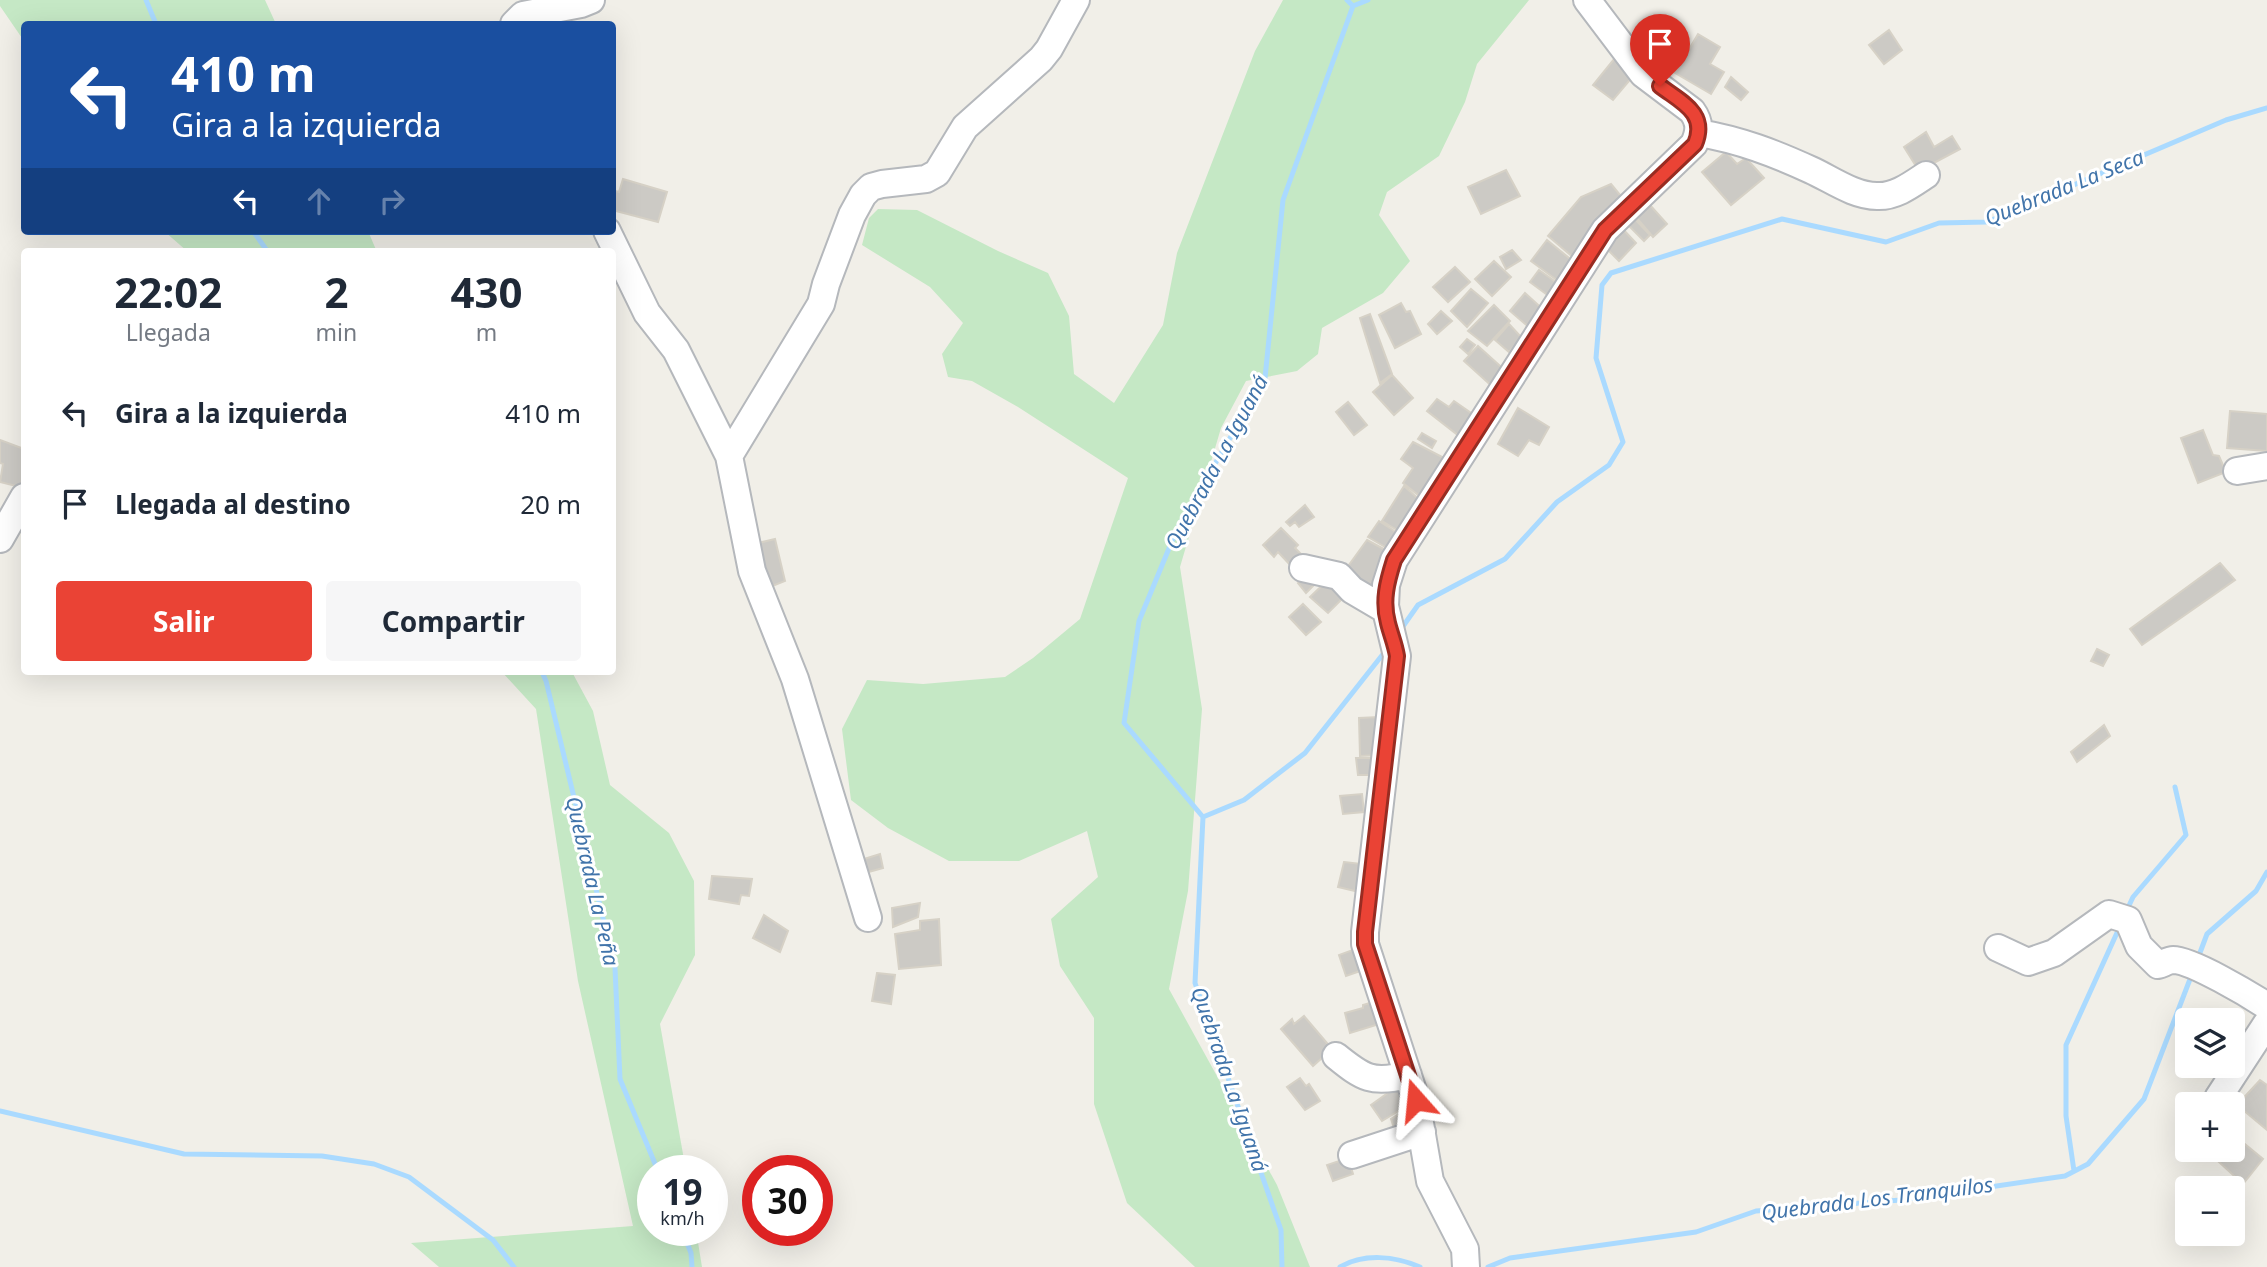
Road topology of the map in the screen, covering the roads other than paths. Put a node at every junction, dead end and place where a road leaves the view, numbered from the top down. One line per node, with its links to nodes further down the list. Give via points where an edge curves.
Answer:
1 (591, 0): 4 (street, via 523,15)
2 (1076, 0): 8 (street, via 1041,59 965,127 937,173 926,179 871,187 863,195 821,304)
3 (1587, 0): 5 (street, via 1643,74 1692,111)
4 (517, 21)
5 (1699, 133): 6 (street, via 1734,139 1851,190 1877,196 1903,190); 14 (street, via 1695,144 1605,230 1394,560 1386,585)
6 (1926, 175)
7 (616, 249): 8 (street, via 647,313 676,350)
8 (729, 456): 15 (street, via 752,571 795,679)
9 (2267, 466): 10 (street)
10 (2237, 471)
11 (21, 502): 12 (street)
12 (0, 538)
13 (1303, 568): 14 (street, via 1339,576 1352,590)
14 (1386, 610): 20 (street, via 1397,656 1365,944)
15 (868, 918)
16 (1998, 948): 17 (street, via 2028,962 2054,953 2109,914 2128,920 2139,946 2158,965 2174,960 2194,967)
17 (2267, 1006)
18 (2267, 1023): 21 (street)
19 (1336, 1056): 20 (street, via 1359,1075 1387,1080)
20 (1408, 1075): 22 (street)
21 (2222, 1092)
22 (1422, 1132): 23 (street); 24 (street, via 1430,1181 1465,1250)
23 (1352, 1155)
24 (1466, 1267)

